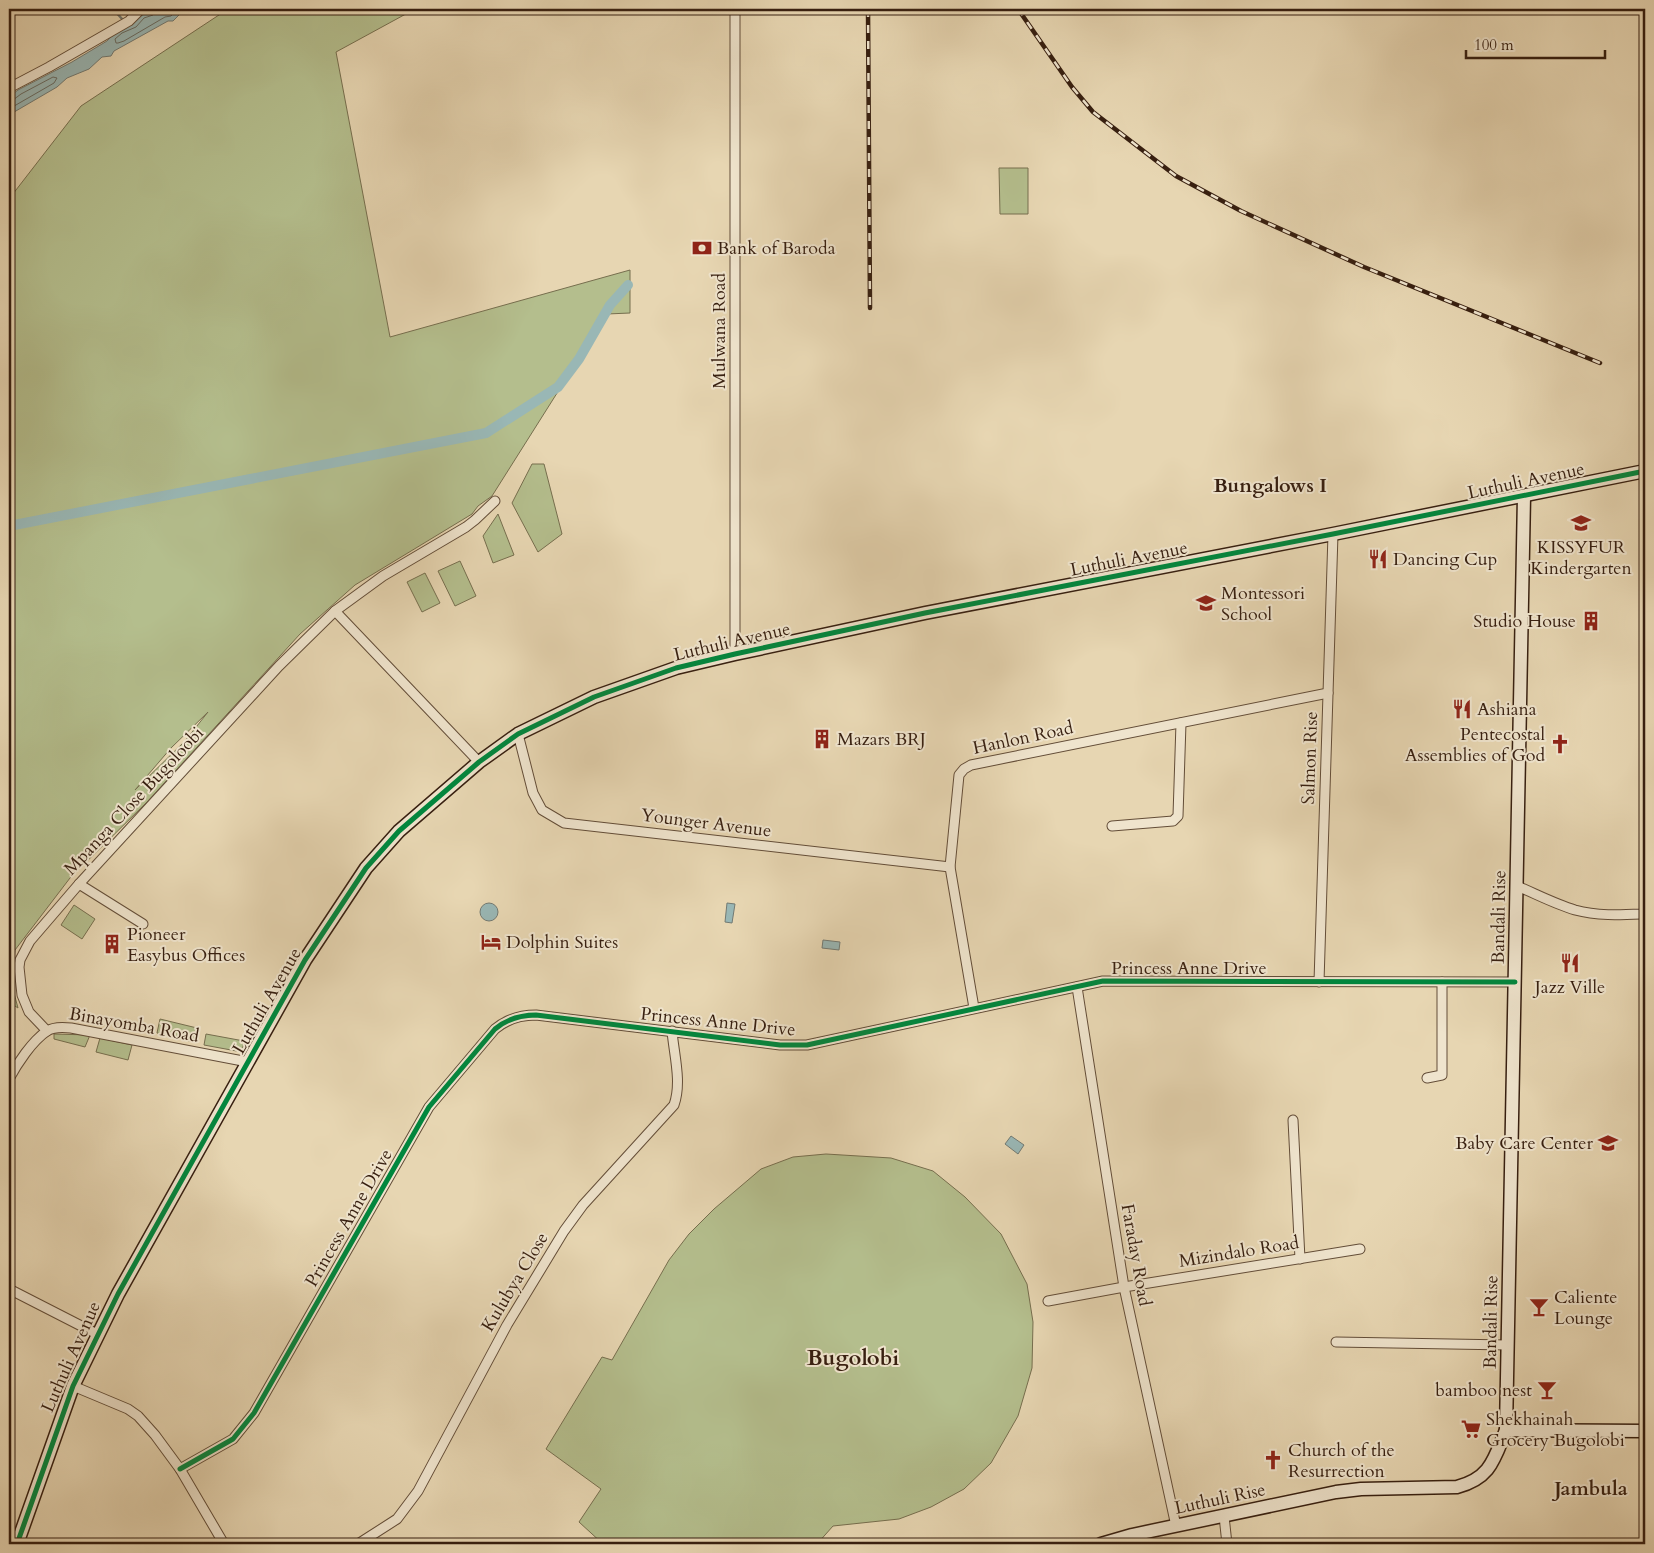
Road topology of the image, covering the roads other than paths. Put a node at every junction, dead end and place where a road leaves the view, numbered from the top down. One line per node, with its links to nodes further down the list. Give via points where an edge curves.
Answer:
1 (142, 9): 3 (street, via 129,21)
2 (735, 9): 9 (street, Mulwana Road)
3 (9, 88)
4 (1645, 471): 5 (street, Luthuli Avenue)
5 (1524, 496): 7 (street, Luthuli Avenue); 17 (street, Bandali Rise)
6 (495, 501): 8 (street, Mpanga Close Bugoloobi, via 466,527 383,576)
7 (1333, 534): 9 (street, Luthuli Avenue, via 925,613); 10 (street, Salmon Rise)
8 (334, 612): 13 (street); 16 (street, Mpanga Close Bugoloobi, via 279,666)
9 (736, 654): 12 (street, Luthuli Avenue, via 676,668 594,697)
10 (1328, 693): 11 (street, Hanlon Road); 20 (street, Salmon Rise)
11 (1181, 723): 14 (street, via 1178,816 1173,821); 15 (street, Hanlon Road, via 970,765 959,775)
12 (518, 734): 13 (street, Luthuli Avenue); 15 (street, Younger Avenue, via 533,793 542,810 564,823)
13 (479, 762): 27 (street, Luthuli Avenue, via 399,831 366,868 305,960)
14 (1112, 826)
15 (950, 867): 24 (street, Hanlon Road)
16 (79, 884): 19 (street); 25 (street, Mpanga Close Bugoloobi, via 30,940 20,960 25,1006)
17 (1517, 886): 18 (street, via 1574,910 1616,915); 22 (street, Bandali Rise)
18 (1645, 912)
19 (142, 924)
20 (1319, 982): 21 (street, Princess Anne Drive); 23 (street, Princess Anne Drive, via 1121,980)
21 (1442, 982): 22 (street, Princess Anne Drive); 28 (street, via 1442,1074)
22 (1515, 982): 38 (street, Bandali Rise)
23 (1077, 987): 24 (street, Princess Anne Drive); 33 (street, Faraday Road)
24 (974, 1008): 26 (street, Princess Anne Drive, via 807,1045 780,1045)
25 (47, 1031): 27 (street, Binayomba Road, via 71,1028); 29 (street, Binayomba Road)
26 (672, 1031): 42 (street, Princess Anne Drive, via 536,1015 511,1019 495,1029 429,1107 254,1413 233,1439); 47 (street, Kulubya Close, via 677,1078 674,1105 583,1205 564,1231 507,1325 418,1491 397,1519)
27 (248, 1062): 36 (street, Luthuli Avenue)
28 (1427, 1078)
29 (9, 1079)
30 (1293, 1120): 32 (street)
31 (1360, 1249): 32 (street, Mizindalo Road)
32 (1300, 1259): 33 (street, Mizindalo Road)
33 (1124, 1286): 35 (street, Mizindalo Road); 44 (street, Faraday Road)
34 (9, 1289): 36 (street)
35 (1048, 1301)
36 (98, 1334): 39 (street, Luthuli Avenue)
37 (1336, 1342): 38 (street)
38 (1508, 1345): 40 (street, Bandali Rise)
39 (73, 1386): 42 (street, via 138,1416); 45 (street, Luthuli Avenue)
40 (1506, 1430): 41 (street); 43 (street, Luthuli Rise, via 1486,1473 1465,1485 1349,1490)
41 (1645, 1431)
42 (180, 1469): 46 (street)
43 (1224, 1516): 44 (street, Luthuli Rise); 49 (street)
44 (1176, 1526): 48 (street, Luthuli Rise)
45 (17, 1544)
46 (224, 1544)
47 (358, 1544)
48 (1101, 1544)
49 (1227, 1544)

